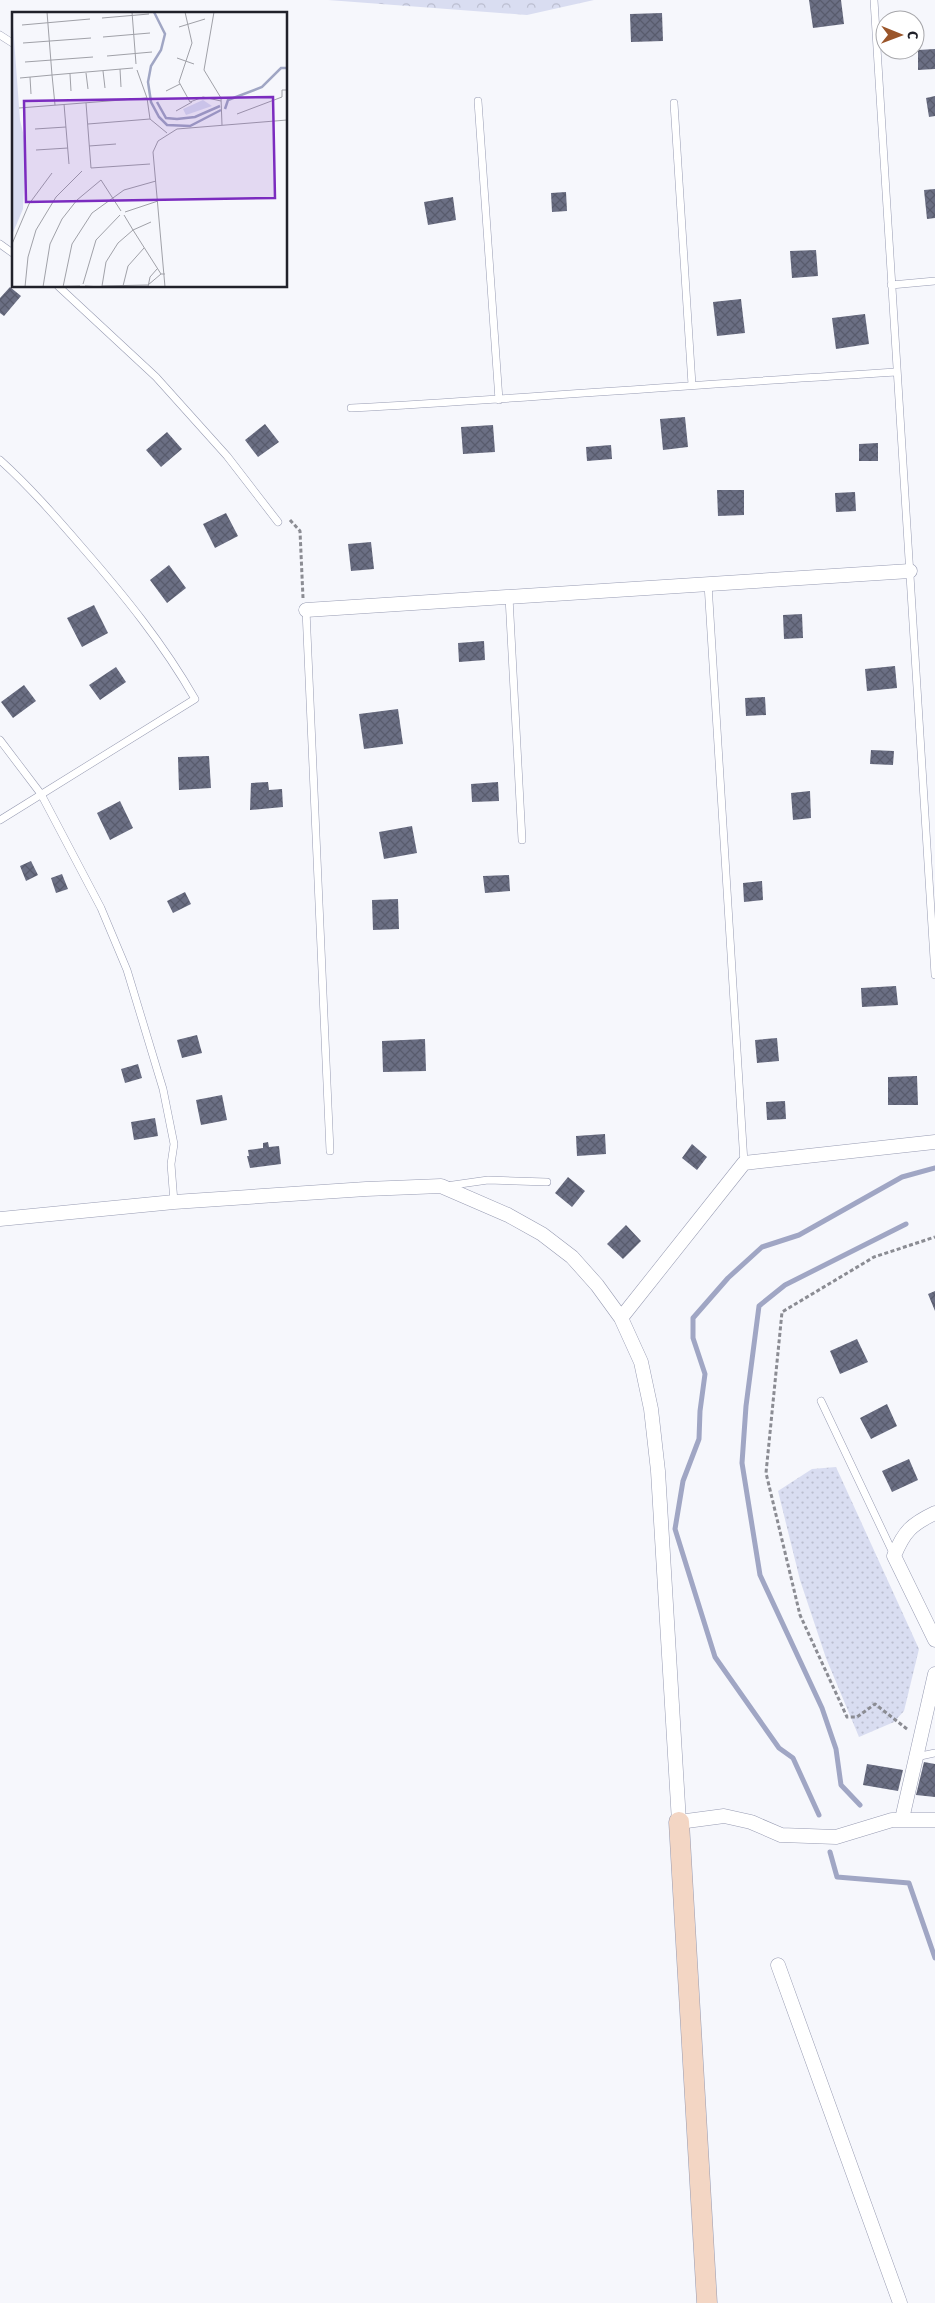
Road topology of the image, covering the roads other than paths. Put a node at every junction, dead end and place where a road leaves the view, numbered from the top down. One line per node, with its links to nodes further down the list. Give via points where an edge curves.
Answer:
1 (874, 0): 9 (lane)
2 (0, 35): 3 (lane)
3 (12, 43)
4 (478, 101): 13 (lane)
5 (674, 103): 12 (lane)
6 (0, 244): 7 (lane)
7 (12, 253)
8 (935, 281): 9 (lane)
9 (891, 285): 11 (lane)
10 (60, 288): 16 (lane, via 156,377 227,456)
11 (897, 372): 12 (lane); 17 (lane)
12 (692, 385): 13 (lane)
13 (499, 400): 14 (lane)
14 (351, 408)
15 (0, 460): 22 (lane, via 120,592 195,699)
16 (278, 522)
17 (910, 571): 18 (street); 25 (lane)
18 (708, 584): 19 (street); 28 (lane)
19 (509, 597): 20 (street); 24 (lane)
20 (306, 610): 27 (lane)
21 (0, 740): 22 (lane)
22 (41, 794): 23 (lane); 31 (lane, via 101,908 127,970 163,1088 174,1144 171,1164)
23 (0, 820)
24 (522, 840)
25 (935, 974)
26 (935, 1142): 28 (street)
27 (330, 1151)
28 (744, 1163): 33 (street)
29 (547, 1182): 30 (lane, via 488,1180)
30 (441, 1186): 31 (street); 33 (street, via 508,1215 542,1234 572,1257)
31 (174, 1202): 32 (street)
32 (0, 1219)
33 (621, 1318): 43 (street, via 641,1362 658,1470)
34 (821, 1401): 36 (lane)
35 (935, 1513): 36 (street, via 916,1522 902,1537)
36 (894, 1556): 37 (street)
37 (935, 1640)
38 (935, 1674): 40 (street)
39 (935, 1753): 40 (lane)
40 (916, 1757): 41 (street)
41 (902, 1819): 42 (street); 43 (street, via 836,1837 781,1835 751,1822 724,1816)
42 (935, 1820)
43 (679, 1822): 45 (street)
44 (778, 1965): 46 (street)
45 (707, 2303)
46 (900, 2303)

